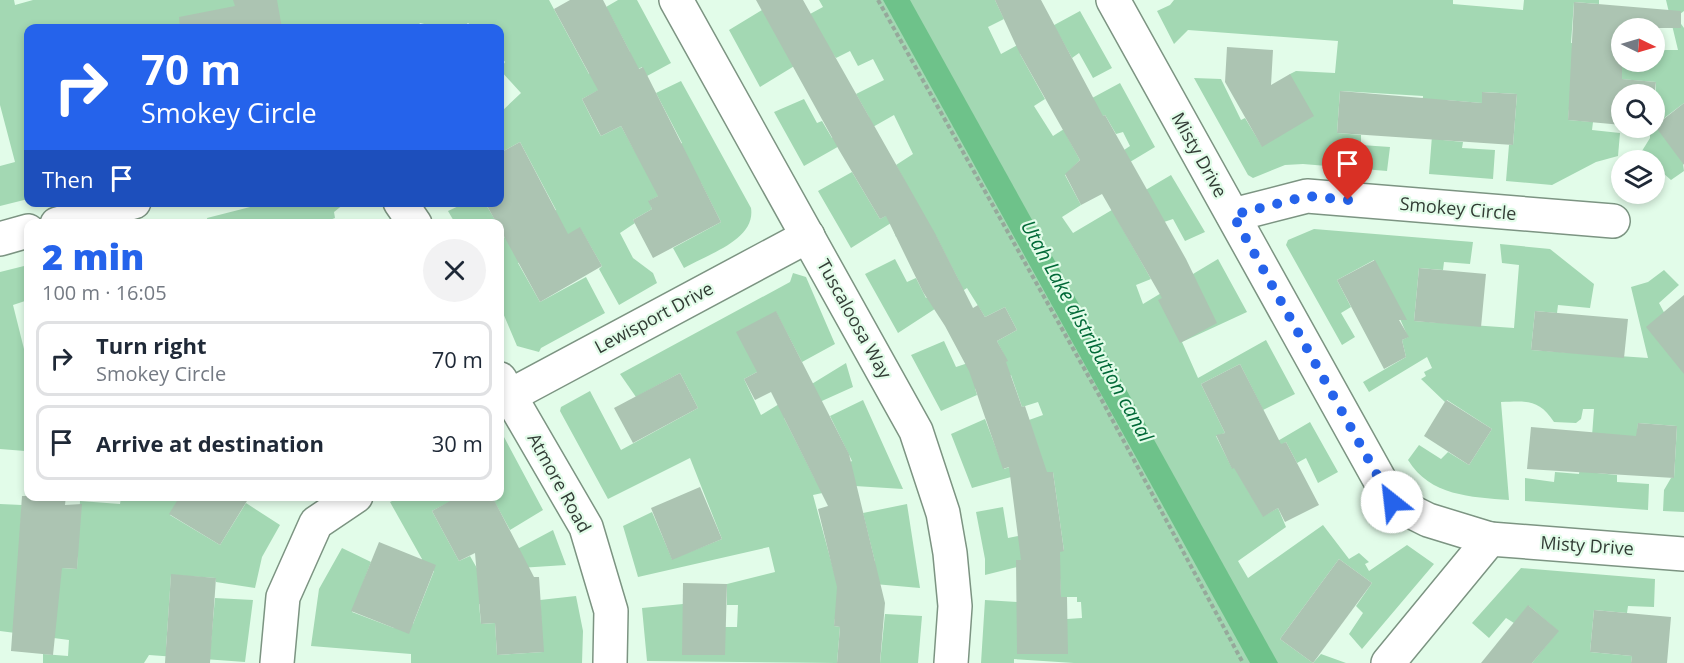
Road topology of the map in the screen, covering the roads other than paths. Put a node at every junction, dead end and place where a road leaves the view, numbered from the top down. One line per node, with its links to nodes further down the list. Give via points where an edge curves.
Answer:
1 (676, 0): 8 (street, Tuscaloosa Way)
2 (1113, 0): 4 (street, Misty Drive)
3 (116, 207): 5 (street)
4 (1233, 215): 6 (street, Smokey Circle, via 1307,196); 13 (street, Misty Drive, via 1392,502 1428,520)
5 (74, 219)
6 (1613, 221)
7 (24, 232): 9 (street)
8 (808, 236): 10 (street, Lewisport Drive); 17 (street, Tuscaloosa Way, via 916,431 936,490 955,597)
9 (0, 239)
10 (504, 391)
11 (504, 395): 16 (street, Atmore Road, via 586,527 611,611)
12 (349, 501): 15 (street, via 316,523 283,597)
13 (1490, 540): 14 (street, Misty Drive); 18 (street)
14 (1684, 554)
15 (277, 663)
16 (610, 663)
17 (951, 663)
18 (1388, 663)

